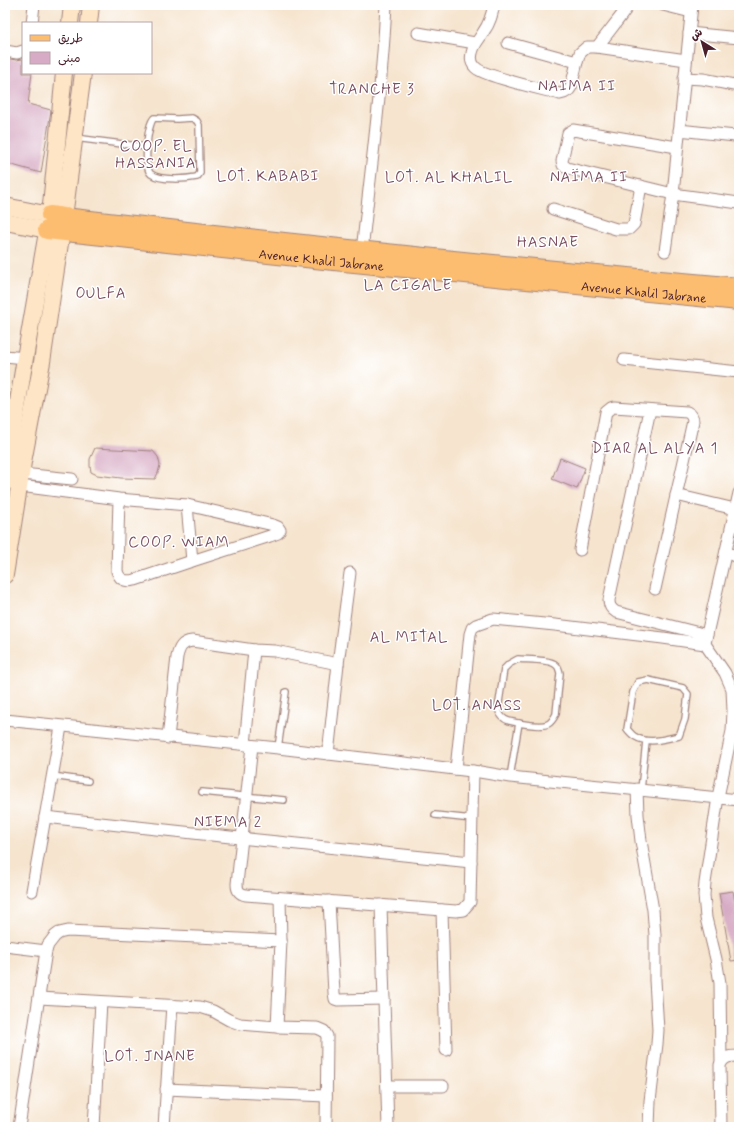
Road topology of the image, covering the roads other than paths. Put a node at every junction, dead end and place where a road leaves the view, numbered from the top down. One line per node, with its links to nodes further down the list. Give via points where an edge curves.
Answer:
1 (34, 5): 9 (street)
2 (72, 5): 10 (main road)
3 (91, 5): 11 (main road)
4 (386, 5): 38 (street, via 377,122)
5 (494, 5): 16 (street, via 490,20)
6 (629, 5): 17 (street)
7 (663, 5): 8 (street)
8 (691, 8): 13 (street)
9 (32, 22)
10 (70, 22)
11 (89, 22)
12 (418, 33): 16 (street)
13 (689, 33): 14 (street); 20 (street)
14 (739, 38)
15 (508, 42): 21 (street)
16 (475, 43): 21 (street, via 472,53 473,66 480,71 560,94 571,87)
17 (597, 47): 20 (street); 21 (street, via 587,46)
18 (5, 51): 19 (street)
19 (22, 51)
20 (686, 60): 24 (street)
21 (577, 62)
22 (64, 74): 37 (main road)
23 (83, 74): 28 (main road)
24 (684, 78): 25 (street); 26 (street)
25 (739, 86)
26 (679, 130): 27 (street); 30 (street)
27 (739, 135)
28 (75, 138): 29 (lane); 37 (main road)
29 (146, 147): 29 (lane, via 151,121 154,118 197,120 200,125 200,173 197,177 189,178 153,175 148,170)
30 (677, 147): 31 (street, via 573,130 568,133 562,161 567,168); 32 (street)
31 (640, 186): 32 (street); 35 (street, via 634,224 629,229 616,229)
32 (673, 194): 33 (street); 39 (street)
33 (739, 203)
34 (5, 206): 37 (main road)
35 (553, 210)
36 (5, 222): 37 (main road)
37 (55, 224): 38 (main road, Avenue Khalil Jabrane); 41 (main road, Avenue Khalil Jabrane, via 331,261); 43 (main road); 48 (main road, via 42,362)
38 (362, 250): 40 (main road, Avenue Khalil Jabrane)
39 (665, 252)
40 (739, 287)
41 (739, 301)
42 (5, 356): 43 (street)
43 (25, 358): 48 (main road)
44 (624, 360): 45 (street)
45 (739, 372)
46 (650, 410): 50 (street, via 687,412 693,419); 54 (street, via 614,407 606,412); 61 (street, via 609,604 616,612)
47 (72, 480): 48 (street)
48 (16, 481): 51 (street); 59 (main road)
49 (739, 493): 53 (street)
50 (676, 495): 53 (street); 60 (street)
51 (119, 499): 52 (street); 57 (street, via 116,560 120,578 130,582)
52 (187, 505): 57 (street); 57 (street, via 259,521 280,530 270,536)
53 (735, 508): 55 (street)
54 (580, 550)
55 (726, 552): 56 (street); 61 (street)
56 (739, 558)
57 (192, 561)
58 (350, 573): 63 (street)
59 (5, 575)
60 (655, 589)
61 (706, 640): 70 (street, via 732,689); 74 (street, via 663,638 493,619 476,625 470,634)
62 (254, 650): 63 (street, via 275,651); 68 (street, via 192,641 180,647); 71 (street)
63 (338, 664): 73 (street)
64 (286, 692): 72 (lane)
65 (5, 720): 67 (street)
66 (519, 723): 66 (lane, via 542,726 553,720 556,714 560,673 556,664 518,659 504,669 498,709 504,720); 77 (lane)
67 (61, 726): 68 (street); 76 (street)
68 (168, 738): 71 (street)
69 (646, 740): 69 (lane, via 658,741 679,736 685,719 688,694 683,688 648,680 638,682 633,692 627,729 633,736); 79 (lane)
70 (734, 744): 82 (street)
71 (248, 745): 72 (street); 81 (street)
72 (278, 748): 73 (street)
73 (328, 754): 74 (street)
74 (456, 769): 75 (street)
75 (473, 771): 77 (street); 87 (street)
76 (52, 776): 78 (lane); 86 (street)
77 (510, 777): 79 (street)
78 (88, 781)
79 (639, 790): 82 (street); 115 (street, via 638,815 655,935 658,1030)
80 (202, 792): 81 (lane)
81 (246, 796): 83 (lane); 88 (street)
82 (718, 797): 84 (street); 105 (street, via 704,895 706,918 720,983)
83 (284, 800)
84 (739, 800)
85 (435, 815): 87 (lane)
86 (45, 817): 88 (street); 90 (street)
87 (472, 819): 89 (street)
88 (241, 838): 89 (street); 91 (street, via 237,884 239,892)
89 (471, 862): 94 (street, via 470,902 459,911)
90 (32, 891)
91 (280, 898): 92 (street); 95 (street)
92 (329, 901): 93 (street); 99 (street, via 335,999)
93 (381, 905): 94 (street); 99 (street)
94 (442, 910): 103 (street)
95 (280, 941): 97 (street, via 68,931 55,936); 102 (street)
96 (5, 946): 97 (street)
97 (46, 951): 98 (street)
98 (39, 998): 100 (street); 110 (street)
99 (384, 999): 106 (street)
100 (101, 1002): 101 (street); 111 (street)
101 (172, 1005): 102 (street, via 200,1007 240,1024); 108 (street)
102 (277, 1027): 109 (street, via 317,1028 324,1031)
103 (446, 1050)
104 (739, 1056): 105 (street, via 728,1056)
105 (721, 1062): 116 (street)
106 (387, 1086): 107 (street); 114 (street)
107 (443, 1086)
108 (166, 1089): 109 (street); 112 (street)
109 (326, 1096): 113 (street)
110 (19, 1127)
111 (94, 1127)
112 (164, 1127)
113 (326, 1127)
114 (388, 1127)
115 (649, 1127)
116 (721, 1127)

